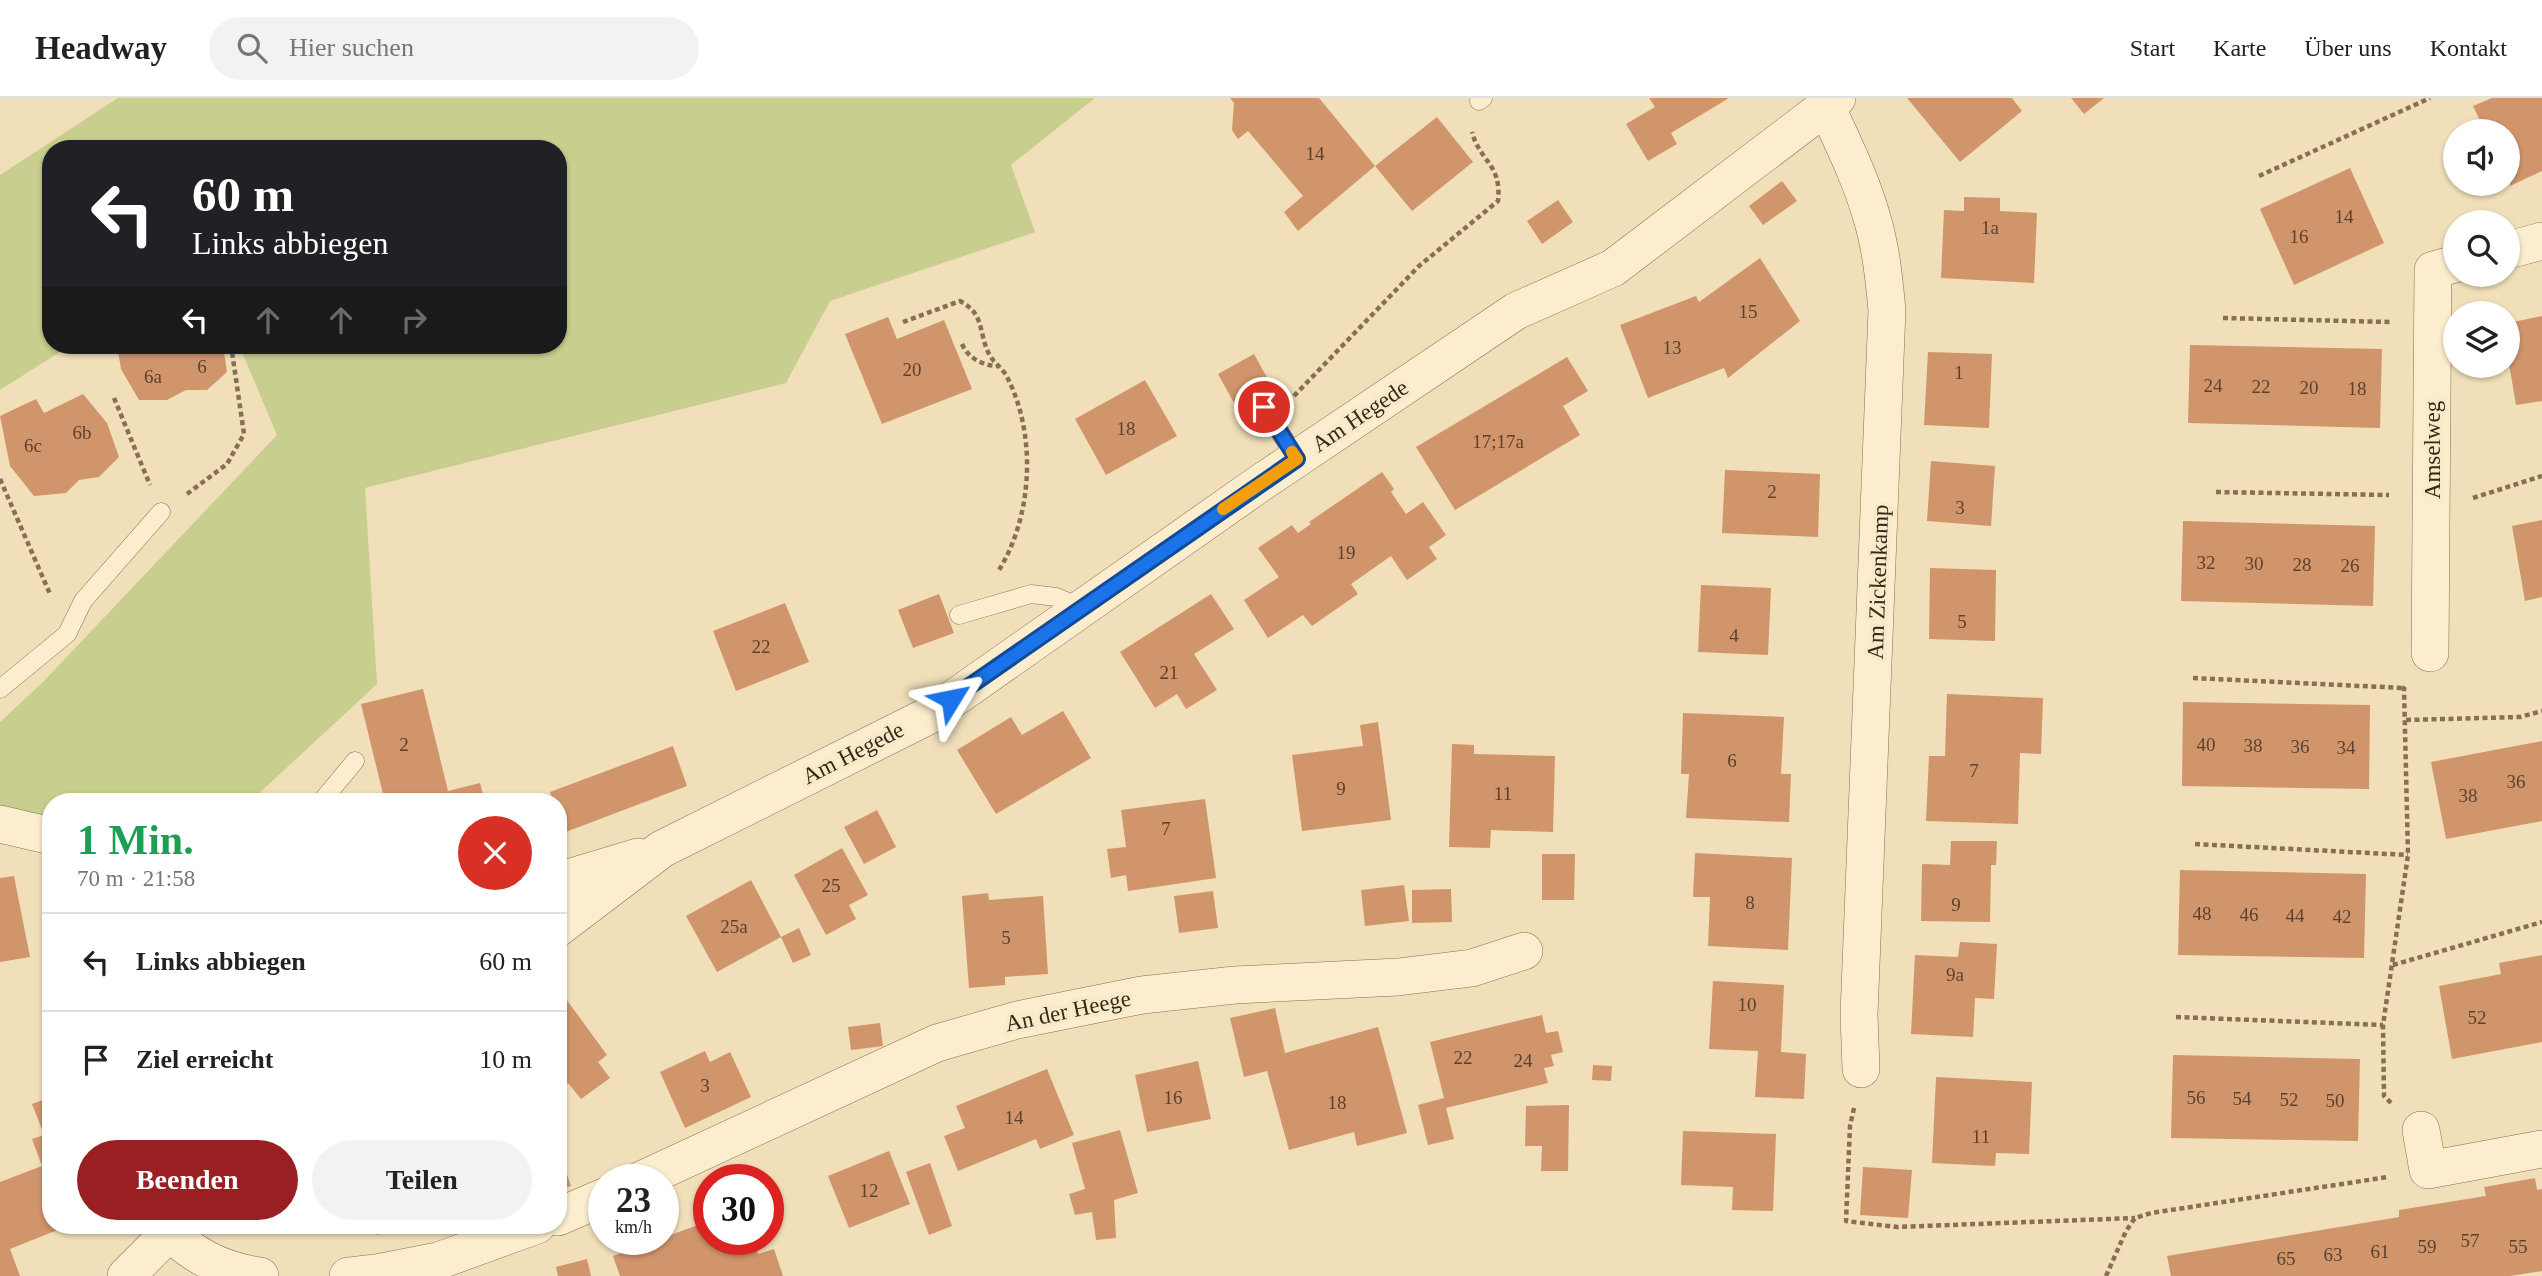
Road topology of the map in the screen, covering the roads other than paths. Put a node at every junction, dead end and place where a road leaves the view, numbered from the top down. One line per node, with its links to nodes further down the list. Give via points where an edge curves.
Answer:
1 (1831, 102): 6 (street, Am Hegede, via 1612,268 1516,311); 20 (street, Am Zickenkamp, via 1872,218 1887,310 1859,1015)
2 (2542, 242): 3 (street)
3 (2520, 247)
4 (2443, 267): 10 (street, Amselweg, via 2433,270)
5 (1268, 413): 6 (lane)
6 (1297, 459): 8 (street, Am Hegede)
7 (162, 512): 11 (lane, via 83,601 67,634)
8 (1082, 608): 9 (lane, via 1056,597 1031,594); 16 (street, Am Hegede, via 930,715)
9 (959, 615)
10 (2430, 653)
11 (0, 689)
12 (355, 761): 13 (lane)
13 (328, 793)
14 (0, 824): 15 (street)
15 (42, 834)
16 (662, 849): 17 (street); 18 (street, Am Hegede)
17 (567, 878)
18 (567, 921)
19 (1524, 951): 23 (street, An der Heege, via 1472,968 1155,994 1017,1020 937,1044)
20 (1861, 1069)
21 (2421, 1130): 22 (street, via 2428,1170)
22 (2542, 1149)
23 (676, 1164)
24 (588, 1204): 25 (street)
25 (567, 1213)
26 (167, 1234): 29 (street)
27 (176, 1234): 30 (street, via 179,1242 206,1261)
28 (512, 1234): 31 (street, via 438,1261)
29 (126, 1276)
30 (260, 1276)
31 (348, 1276)

